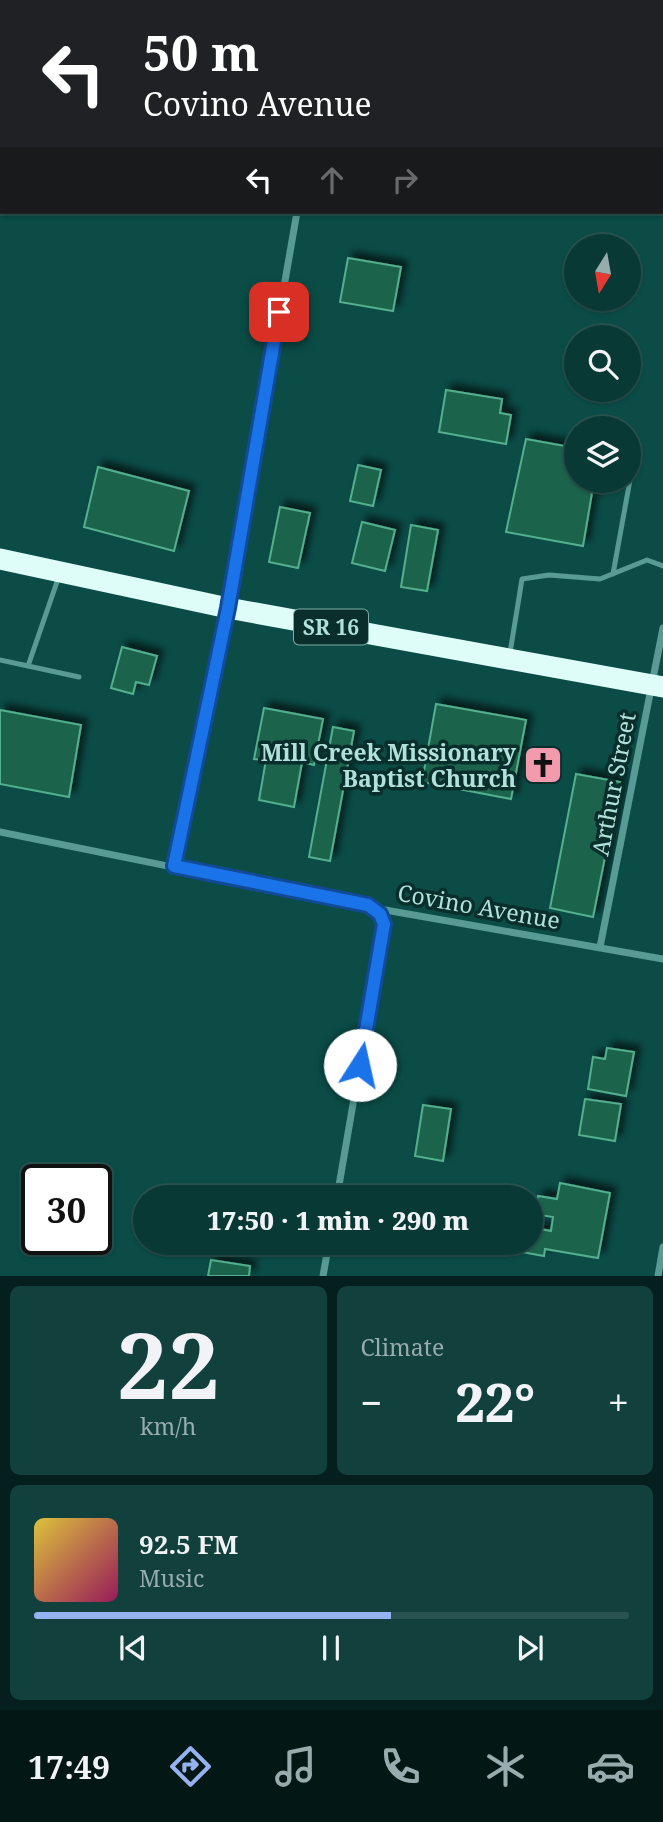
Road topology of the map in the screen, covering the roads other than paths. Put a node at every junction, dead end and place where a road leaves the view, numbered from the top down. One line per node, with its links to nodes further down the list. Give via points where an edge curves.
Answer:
1 (298, 214): 7 (street)
2 (628, 493): 6 (lane)
3 (0, 559): 5 (highway, SR 16)
4 (663, 566): 6 (lane, via 647,560)
5 (60, 573): 7 (highway, SR 16); 11 (lane)
6 (613, 574): 9 (lane, via 600,579 549,575 522,579)
7 (228, 608): 9 (highway, SR 16); 15 (street)
8 (663, 628): 13 (street, Arthur Street)
9 (509, 659): 13 (highway, SR 16)
10 (0, 660): 11 (lane)
11 (28, 666): 12 (lane)
12 (79, 677)
13 (658, 686): 17 (street, Arthur Street)
14 (0, 832): 15 (street, Covino Avenue)
15 (174, 866): 16 (street, Covino Avenue)
16 (374, 908): 17 (street, Covino Avenue); 19 (street, via 384,924)
17 (600, 947): 18 (street, Covino Avenue)
18 (663, 959)
19 (339, 1185)
20 (663, 1247): 23 (street)
21 (327, 1255): 22 (street)
22 (323, 1276)
23 (658, 1276)

